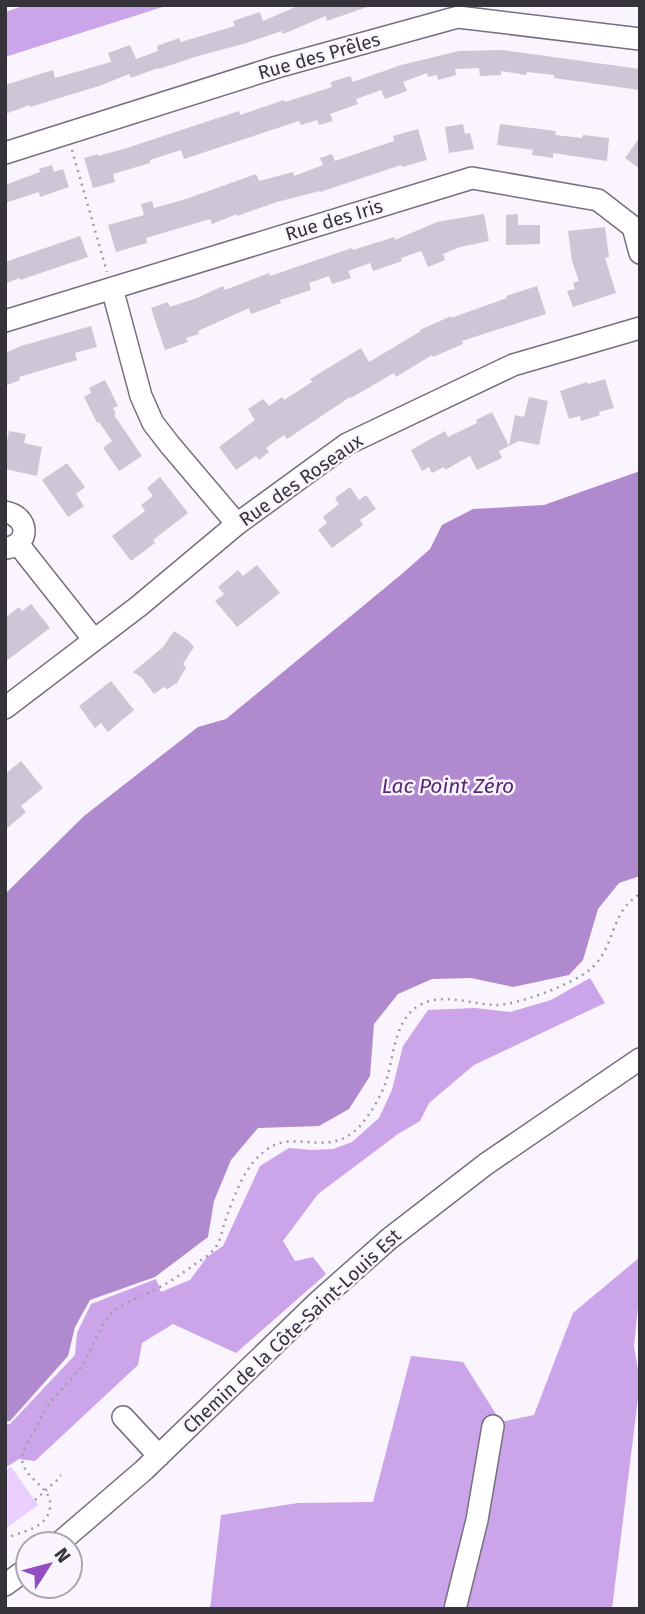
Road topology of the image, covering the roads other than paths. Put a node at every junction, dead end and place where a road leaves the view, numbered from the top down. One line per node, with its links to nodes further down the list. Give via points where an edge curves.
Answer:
1 (640, 38): 2 (street, Rue des Prêles, via 458,17 277,67)
2 (5, 153)
3 (640, 253): 4 (street, Rue des Iris, via 633,227 598,200 472,178)
4 (111, 288): 5 (street, Rue des Iris); 8 (street, via 153,423)
5 (5, 321)
6 (640, 328): 8 (street, Rue des Roseaux, via 513,365 347,444)
7 (5, 512): 9 (street, via 24,525 23,536)
8 (237, 524): 10 (street, Rue des Roseaux)
9 (12, 546): 10 (street)
10 (94, 640): 11 (street, Rue des Roseaux)
11 (5, 708)
12 (640, 1059): 15 (street, Chemin de la Côte-Saint-Louis Est, via 486,1164 389,1239)
13 (123, 1417): 15 (street)
14 (493, 1426): 17 (street)
15 (159, 1456): 16 (street, Chemin de la Côte-Saint-Louis Est)
16 (74, 1530)
17 (455, 1609)

